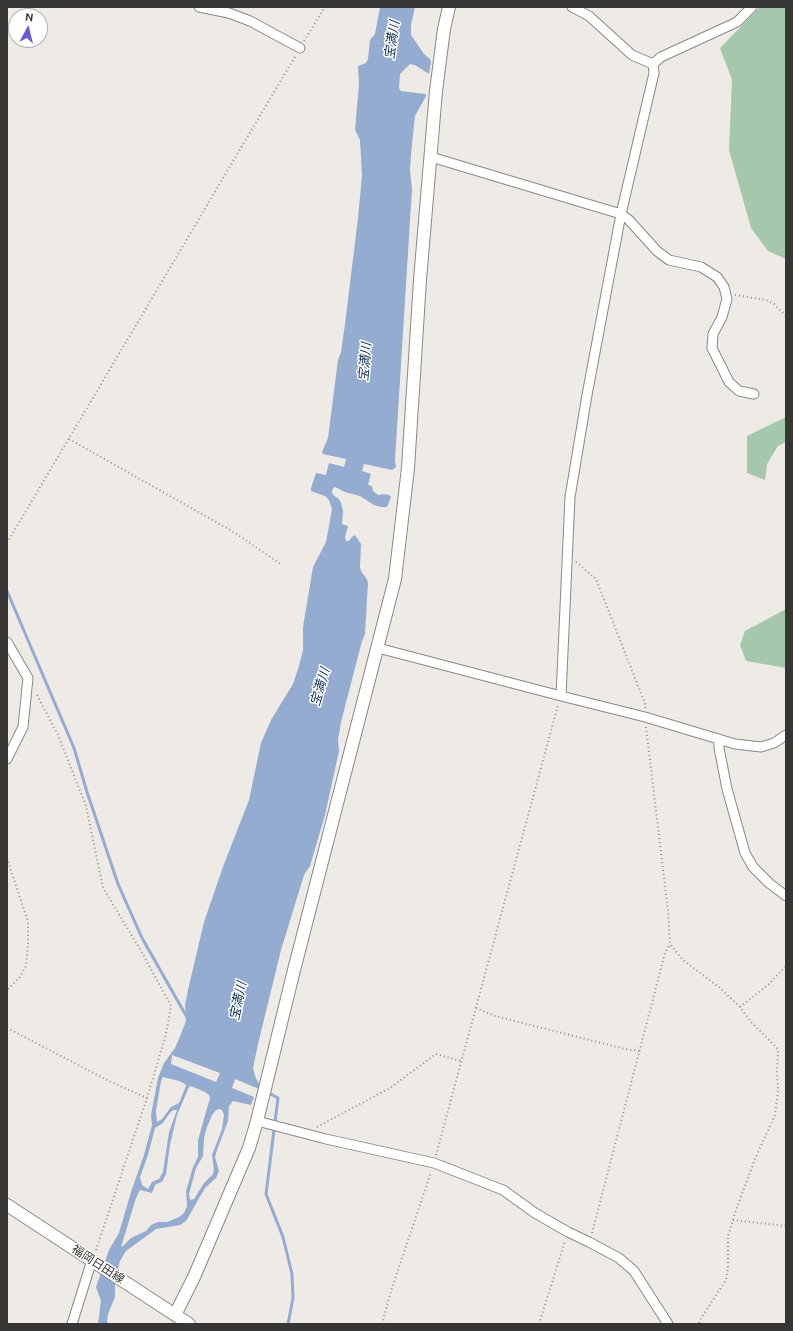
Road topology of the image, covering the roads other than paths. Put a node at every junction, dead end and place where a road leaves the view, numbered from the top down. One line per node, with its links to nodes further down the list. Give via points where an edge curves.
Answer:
1 (199, 7): 5 (street, via 250,20)
2 (449, 7): 7 (street, via 436,91)
3 (572, 7): 6 (street, via 589,16 632,55)
4 (752, 7): 6 (street, via 737,22 660,57)
5 (300, 48)
6 (653, 64): 8 (street, via 654,73)
7 (431, 157): 8 (street); 11 (street, via 408,468 395,580)
8 (621, 214): 9 (street, via 669,260 701,268 717,277 724,287 727,299 714,334 712,348 729,382 739,391); 12 (street, via 570,497)
9 (754, 394)
10 (7, 642): 15 (street, via 28,678 23,727)
11 (378, 648): 12 (street); 17 (street)
12 (560, 696): 14 (street)
13 (786, 735): 14 (street, via 774,743 761,747)
14 (719, 739): 16 (street, via 727,790 746,853 753,867)
15 (7, 759)
16 (786, 896)
17 (257, 1121): 20 (street, via 249,1148 194,1277); 23 (street, via 434,1163 503,1190 535,1213 619,1258 634,1271)
18 (7, 1205): 19 (street, 福岡日田線)
19 (96, 1263): 20 (street, 福岡日田線); 21 (street)
20 (172, 1317): 22 (street, 福岡日田線)
21 (72, 1324)
22 (189, 1324)
23 (668, 1324)

